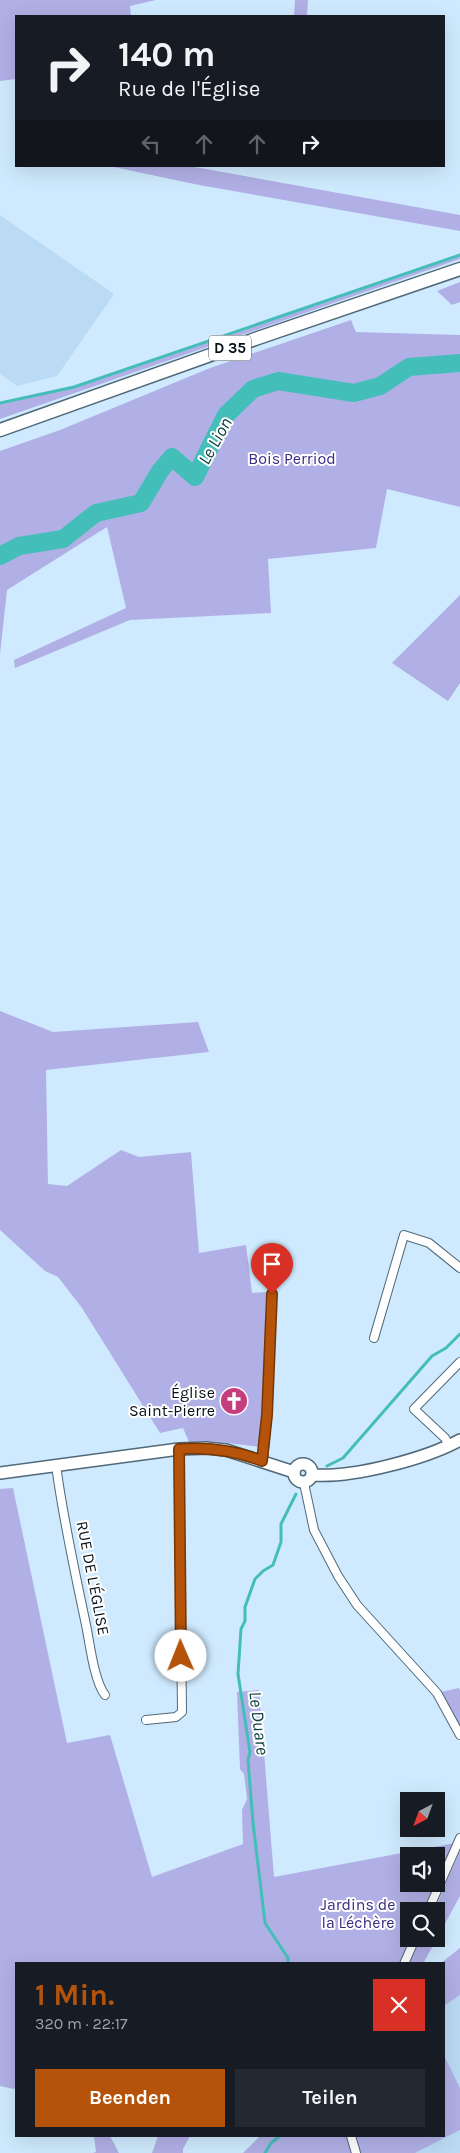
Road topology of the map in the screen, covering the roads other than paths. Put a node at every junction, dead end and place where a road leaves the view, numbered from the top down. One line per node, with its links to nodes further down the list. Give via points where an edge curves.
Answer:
1 (460, 268): 2 (main road, D 35)
2 (0, 430)
3 (460, 1268): 5 (street, via 429,1242 404,1235)
4 (272, 1294): 10 (street)
5 (374, 1338)
6 (460, 1362): 8 (street, via 414,1410)
7 (460, 1440): 8 (street)
8 (449, 1445): 14 (street, via 416,1458 365,1470)
9 (179, 1449): 10 (street, via 226,1450); 11 (street); 17 (street, via 182,1712 176,1717)
10 (262, 1461): 12 (street)
11 (56, 1465): 13 (street); 16 (street, RUE DE L'ÉGLISE, via 67,1534 100,1689)
12 (294, 1472): 14 (street, via 297,1466 304,1464 312,1468); 15 (street, via 296,1479)
13 (0, 1473)
14 (313, 1475): 15 (street)
15 (304, 1483): 18 (street, via 314,1530 338,1576 357,1605 437,1693)
16 (105, 1695)
17 (146, 1720)
18 (460, 1735)
19 (460, 1838): 20 (street)
20 (432, 1902)
21 (411, 1947): 22 (street)
22 (405, 1962)
23 (351, 2137): 24 (street)
24 (356, 2153)

